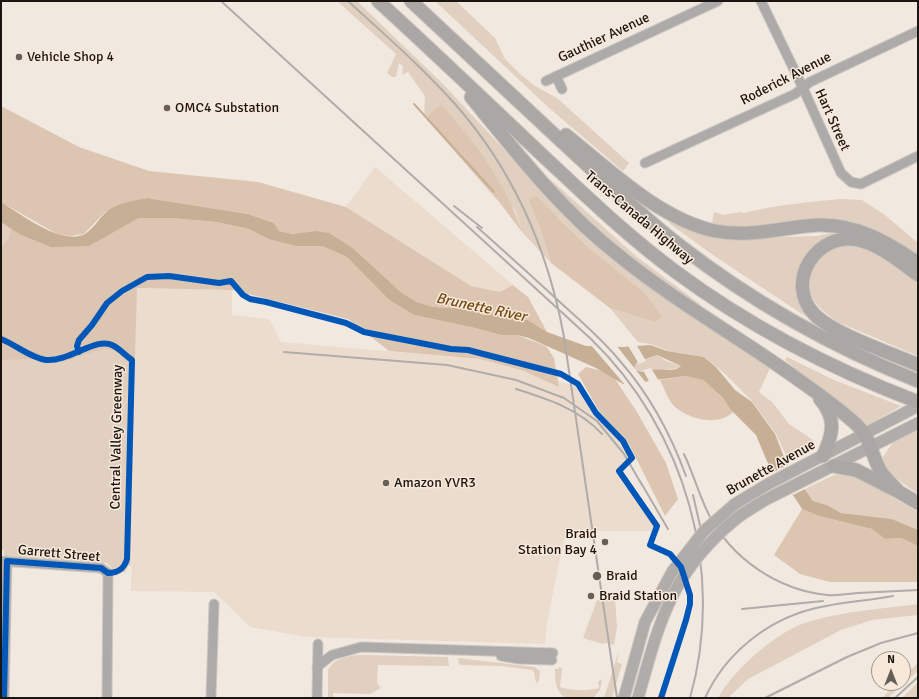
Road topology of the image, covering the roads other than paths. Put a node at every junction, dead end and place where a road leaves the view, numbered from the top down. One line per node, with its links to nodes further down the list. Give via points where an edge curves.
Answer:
1 (378, 1): 6 (highway, Trans-Canada Highway)
2 (411, 1): 8 (highway, Trans-Canada Highway)
3 (718, 1): 7 (street, Gauthier Avenue)
4 (761, 1): 10 (street, Hart Street)
5 (918, 31): 10 (street, Roderick Avenue, via 810,82)
6 (436, 54): 18 (highway, via 524,161 590,232 669,292); 19 (highway, Trans-Canada Highway, via 612,220 686,280 782,341 859,378)
7 (556, 76): 9 (street, Gauthier Avenue); 11 (street)
8 (496, 80): 14 (highway, via 653,203 683,221 710,230 736,234 817,225 848,228 881,239); 17 (highway, Trans-Canada Highway, via 625,201 714,271 779,313 823,337)
9 (546, 81)
10 (803, 88): 12 (street, Hart Street, via 841,173 851,182 861,184); 13 (street, Roderick Avenue)
11 (562, 89)
12 (918, 156)
13 (645, 163)
14 (918, 263)
15 (918, 275): 16 (highway, via 872,244 846,239 818,249 807,264 803,280 808,304 820,319 836,329)
16 (918, 364)
17 (918, 381)
18 (813, 390): 22 (highway, via 852,421); 24 (highway, via 827,408 832,424 832,434)
19 (918, 402)
20 (918, 406): 22 (main road, Brunette Avenue)
21 (916, 424): 23 (main road, Brunette Avenue)
22 (865, 435): 23 (highway); 24 (main road, Brunette Avenue)
23 (871, 447): 25 (main road, Brunette Avenue); 26 (highway, via 880,471)
24 (823, 456): 37 (main road, Brunette Avenue, bridge, via 735,504 704,532 672,572 645,622)
25 (834, 466): 26 (highway, via 856,470); 38 (main road, Brunette Avenue, bridge, via 741,514 704,549 680,582 664,612)
26 (900, 492): 27 (highway)
27 (918, 504)
28 (4, 561): 33 (street); 34 (street, Garrett Street, via 100,568 108,573)
29 (214, 604): 35 (street)
30 (318, 644): 32 (street)
31 (553, 656): 32 (street, via 519,659 462,650 361,647 332,655)
32 (317, 667): 36 (street)
33 (4, 698)
34 (108, 698)
35 (211, 698)
36 (317, 698)
37 (624, 698)
38 (638, 698)

